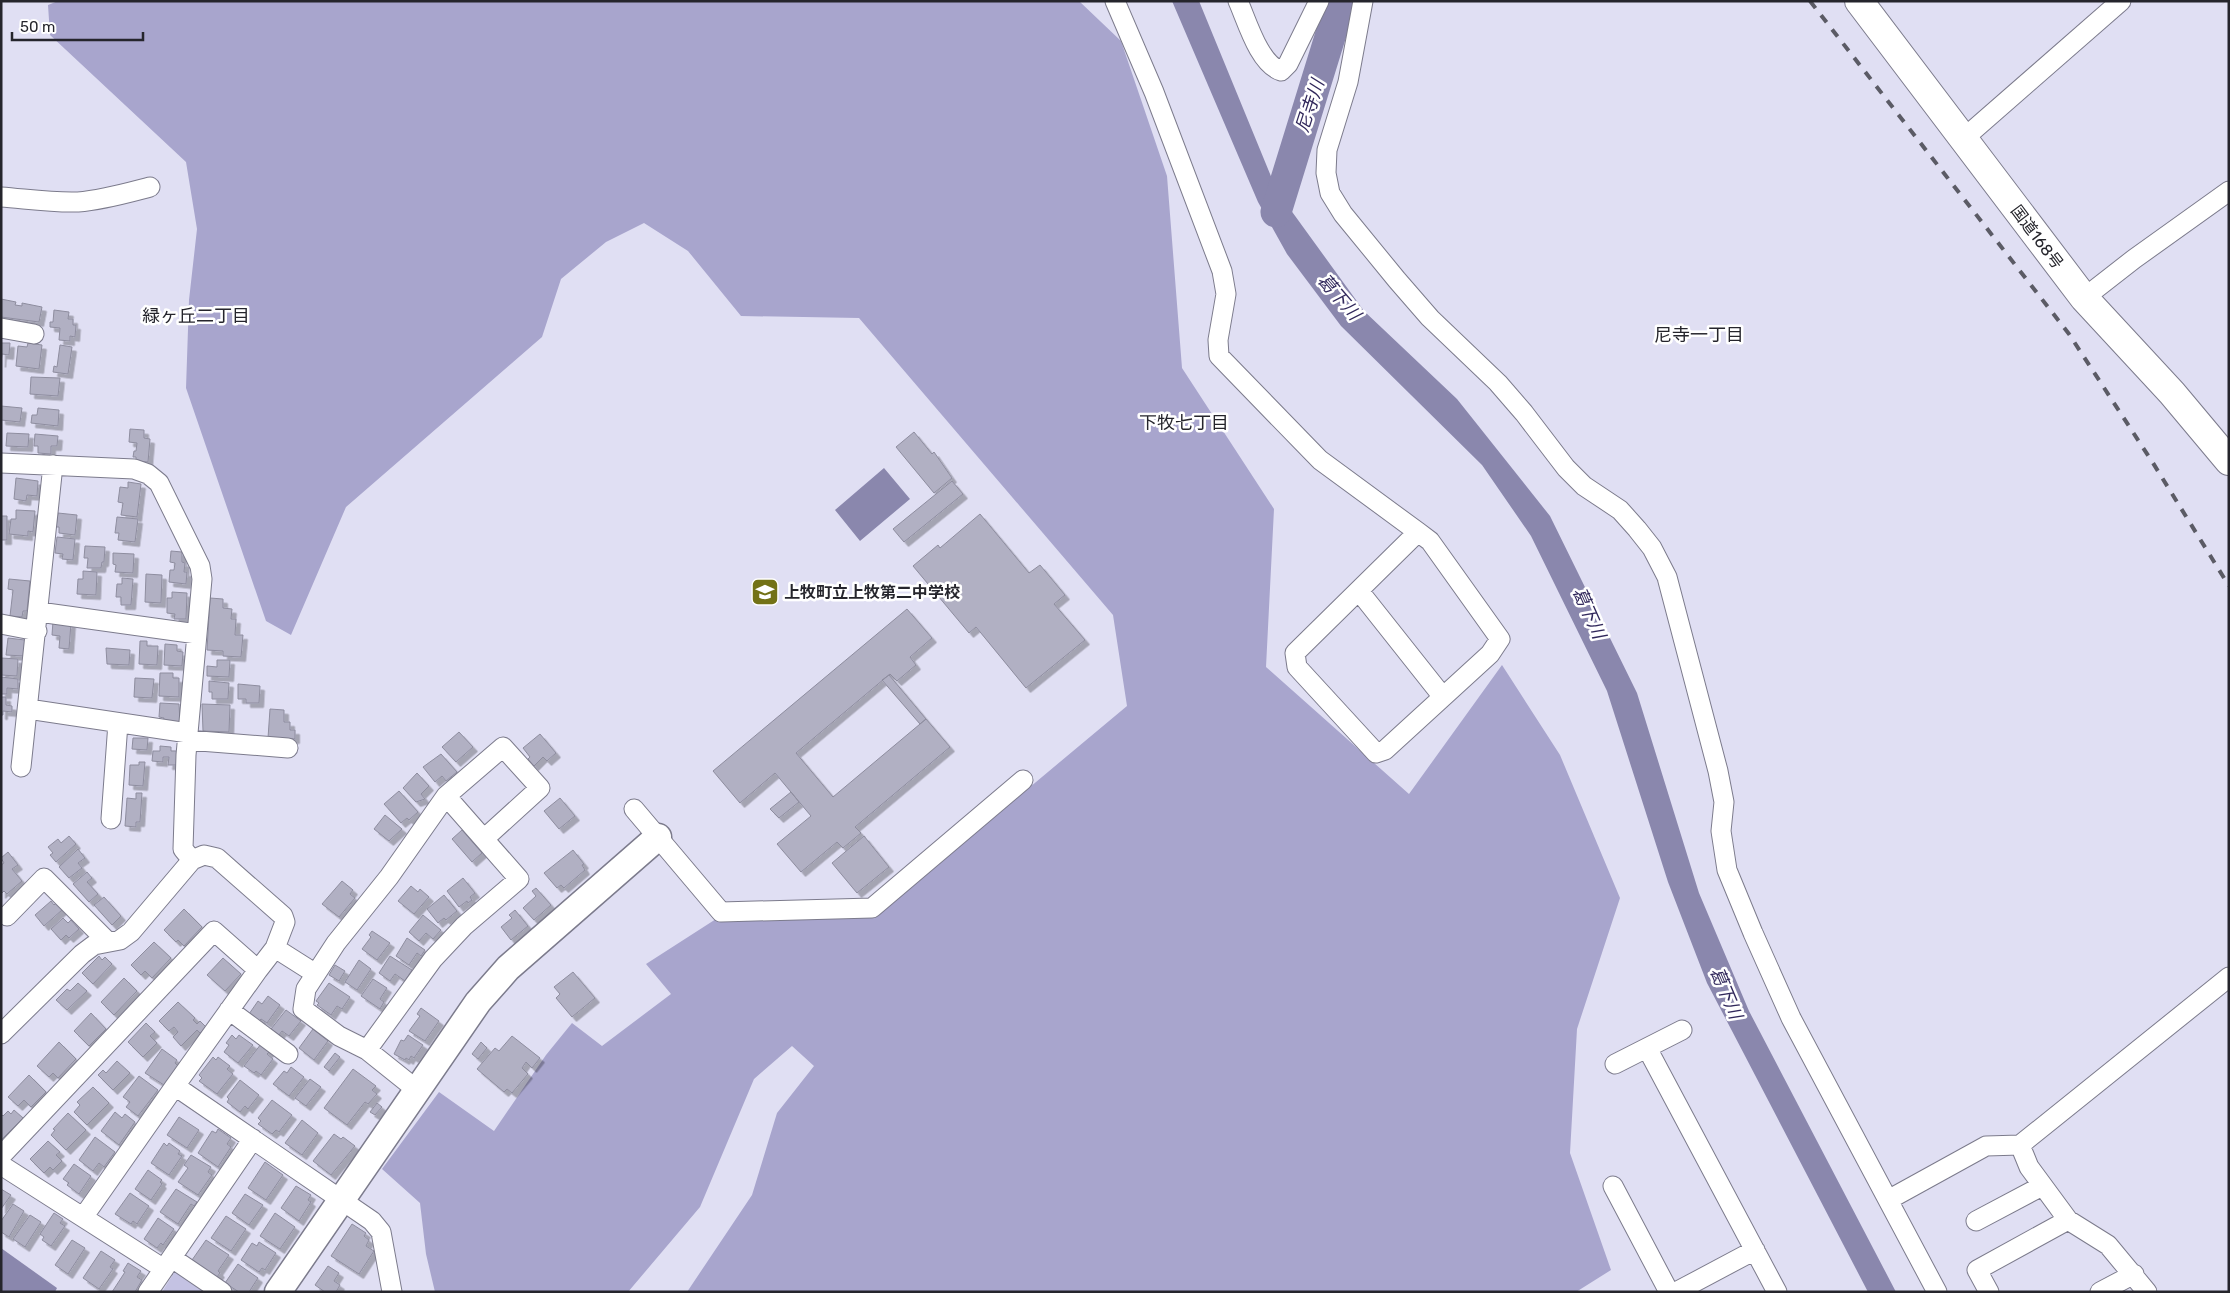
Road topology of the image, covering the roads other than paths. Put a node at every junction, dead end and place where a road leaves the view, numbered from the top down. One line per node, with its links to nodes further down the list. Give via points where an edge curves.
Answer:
1 (1115, 1): 17 (street, via 1154,92 1222,271 1226,294 1218,340 1219,356 1320,460)
2 (1238, 1): 3 (street, via 1261,53 1272,68 1281,71 1288,64)
3 (1319, 1)
4 (1363, 1): 58 (street, via 1348,82 1327,150 1326,173 1330,193 1343,214 1397,280 1430,318 1498,383 1566,468 1584,486 1620,510 1652,548 1667,577 1718,771 1724,802 1721,831 1728,870 1791,1018)
5 (1859, 1): 7 (highway, 国道168号)
6 (2121, 1): 7 (street)
7 (1962, 140): 11 (highway, 国道168号)
8 (150, 187): 10 (street, via 80,202)
9 (2229, 191): 11 (street)
10 (1, 197)
11 (2084, 298): 14 (highway, 国道168号, via 2172,393)
12 (1, 328): 13 (street)
13 (34, 334)
14 (2229, 461)
15 (1, 463): 16 (street)
16 (53, 465): 19 (street); 22 (street, via 134,469 159,483 200,566 202,579)
17 (1418, 532): 18 (street); 23 (street, via 1430,541 1500,639 1490,654)
18 (1358, 591): 23 (street); 23 (street, via 1296,653 1297,667 1376,753 1385,750)
19 (39, 612): 21 (street); 22 (street)
20 (1, 624): 21 (street)
21 (37, 631): 24 (street)
22 (197, 634): 26 (street)
23 (1443, 697)
24 (28, 709): 25 (street); 28 (street)
25 (118, 723): 26 (street); 32 (street)
26 (187, 737): 27 (street); 35 (street, via 184,849)
27 (288, 748)
28 (21, 766)
29 (1023, 780): 33 (street, via 872,908 722,912)
30 (446, 796): 34 (street); 34 (street, via 503,747 540,788); 40 (street)
31 (634, 809): 33 (street)
32 (111, 819)
33 (658, 837): 50 (street, via 498,979 464,1020)
34 (485, 838): 46 (street, via 519,879 464,926 433,959)
35 (192, 860): 37 (street, via 131,932 120,940); 38 (street, via 204,855 217,858 283,916 285,922)
36 (7, 916): 37 (street, via 44,878)
37 (107, 941): 44 (street, via 82,954)
38 (275, 948): 39 (street); 40 (street)
39 (258, 970): 42 (street); 53 (street, via 214,931)
40 (316, 974): 46 (street, via 306,989 303,1009 339,1036)
41 (2229, 977): 52 (street)
42 (229, 1010): 47 (street); 49 (street)
43 (1682, 1030): 45 (street)
44 (1, 1034)
45 (1647, 1048): 48 (street); 62 (street)
46 (367, 1050): 50 (street)
47 (288, 1054)
48 (1616, 1064)
49 (175, 1086): 51 (street); 59 (street)
50 (417, 1090): 57 (street)
51 (253, 1140): 57 (street); 63 (street)
52 (2020, 1145): 56 (street); 58 (street, via 1986,1146)
53 (1, 1156)
54 (1, 1165): 59 (street)
55 (1612, 1186): 69 (street)
56 (2042, 1186): 60 (street); 61 (street)
57 (341, 1200): 67 (street); 68 (street, via 372,1221 381,1232)
58 (1888, 1200): 72 (street)
59 (84, 1216): 63 (street)
60 (2068, 1220): 64 (street, via 2108,1245); 73 (street, via 1977,1270)
61 (1976, 1221)
62 (1755, 1250): 70 (street); 71 (street)
63 (168, 1263): 65 (street); 66 (street)
64 (2134, 1274): 74 (street); 75 (street)
65 (148, 1292)
66 (222, 1292)
67 (278, 1292)
68 (392, 1292)
69 (1669, 1292)
70 (1676, 1292)
71 (1777, 1292)
72 (1937, 1292)
73 (1989, 1292)
74 (2100, 1292)
75 (2147, 1292)

